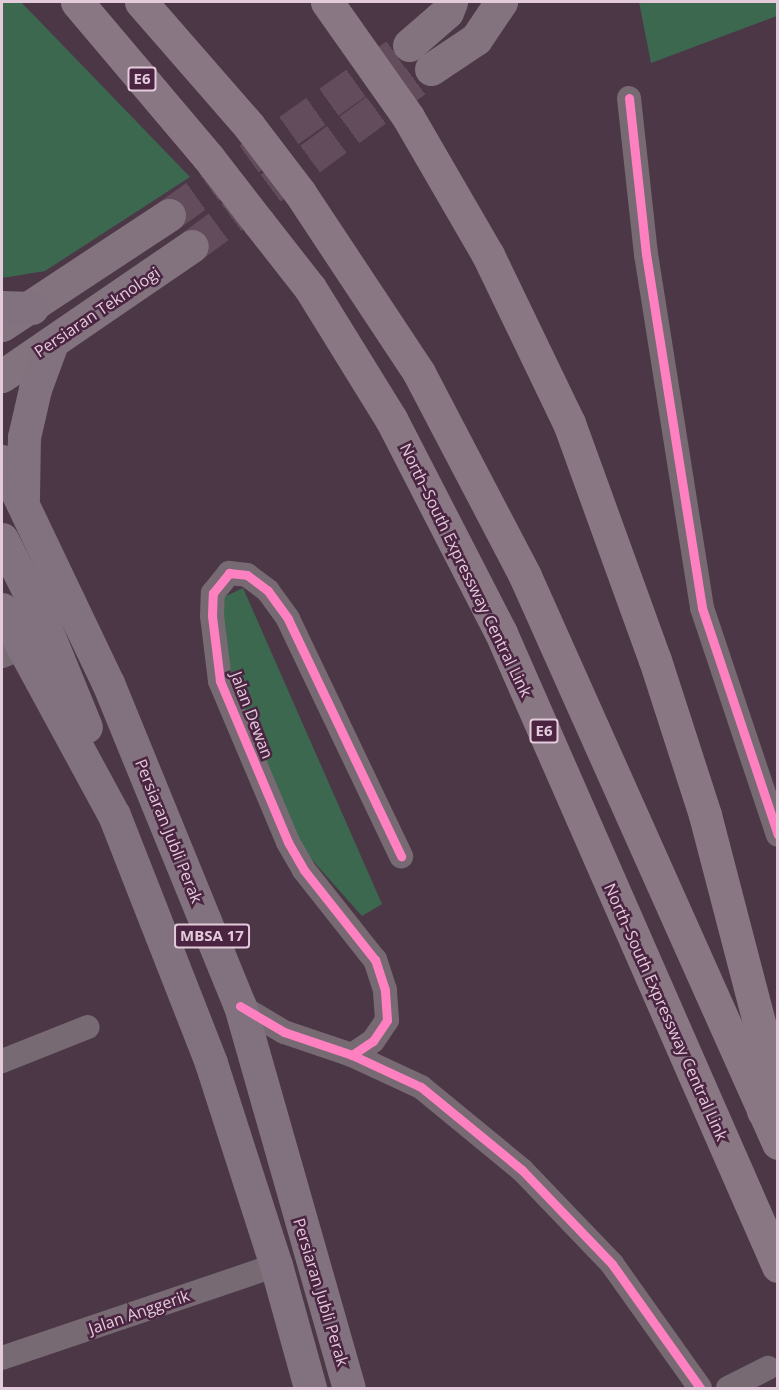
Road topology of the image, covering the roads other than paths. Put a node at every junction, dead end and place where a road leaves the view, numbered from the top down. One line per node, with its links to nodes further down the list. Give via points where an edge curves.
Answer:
1 (77, 2): 30 (highway, North–South Expressway Central Link / E6, bridge, via 208,157 310,288 392,419 501,633)
2 (141, 2): 27 (highway, bridge, via 249,126 300,193 419,373 525,576)
3 (327, 2): 27 (highway, via 408,117 488,255 569,423 655,660 705,815 767,1053)
4 (451, 2): 6 (main road, via 447,12)
5 (501, 2): 7 (main road, via 476,39)
6 (409, 45)
7 (431, 69)
8 (629, 98): 21 (street, via 646,254 702,608)
9 (169, 216): 11 (main road)
10 (192, 246): 13 (main road, Persiaran Teknologi)
11 (17, 307): 12 (main road)
12 (2, 325)
13 (52, 343): 14 (main road, Persiaran Teknologi); 16 (main road, via 35,389 24,437)
14 (2, 376)
15 (2, 461): 16 (main road, Persiaran Jubli Perak / MBSA 17)
16 (23, 503): 23 (main road, Persiaran Jubli Perak / MBSA 17, via 108,683)
17 (2, 539): 20 (main road, via 39,612 86,725)
18 (2, 609): 19 (main road, MBSA 17)
19 (13, 652): 20 (main road, MBSA 17)
20 (114, 815): 29 (main road, MBSA 17, via 211,1063)
21 (777, 835)
22 (401, 856): 25 (street, Jalan Dewan, via 288,619 268,591 247,575 229,573 213,593 220,681 288,842 304,870 375,960 385,990 387,1020 373,1041)
23 (240, 1006): 25 (street, via 284,1032); 34 (main road, Persiaran Jubli Perak / MBSA 17)
24 (88, 1027): 26 (street)
25 (352, 1056): 35 (street, via 421,1087 522,1170 612,1264)
26 (2, 1061)
27 (763, 1112): 28 (highway)
28 (777, 1143)
29 (276, 1265): 31 (street, Jalan Anggerik); 33 (main road, MBSA 17)
30 (777, 1266)
31 (2, 1358)
32 (768, 1368): 36 (street)
33 (309, 1389)
34 (349, 1389)
35 (700, 1389)
36 (728, 1389)

